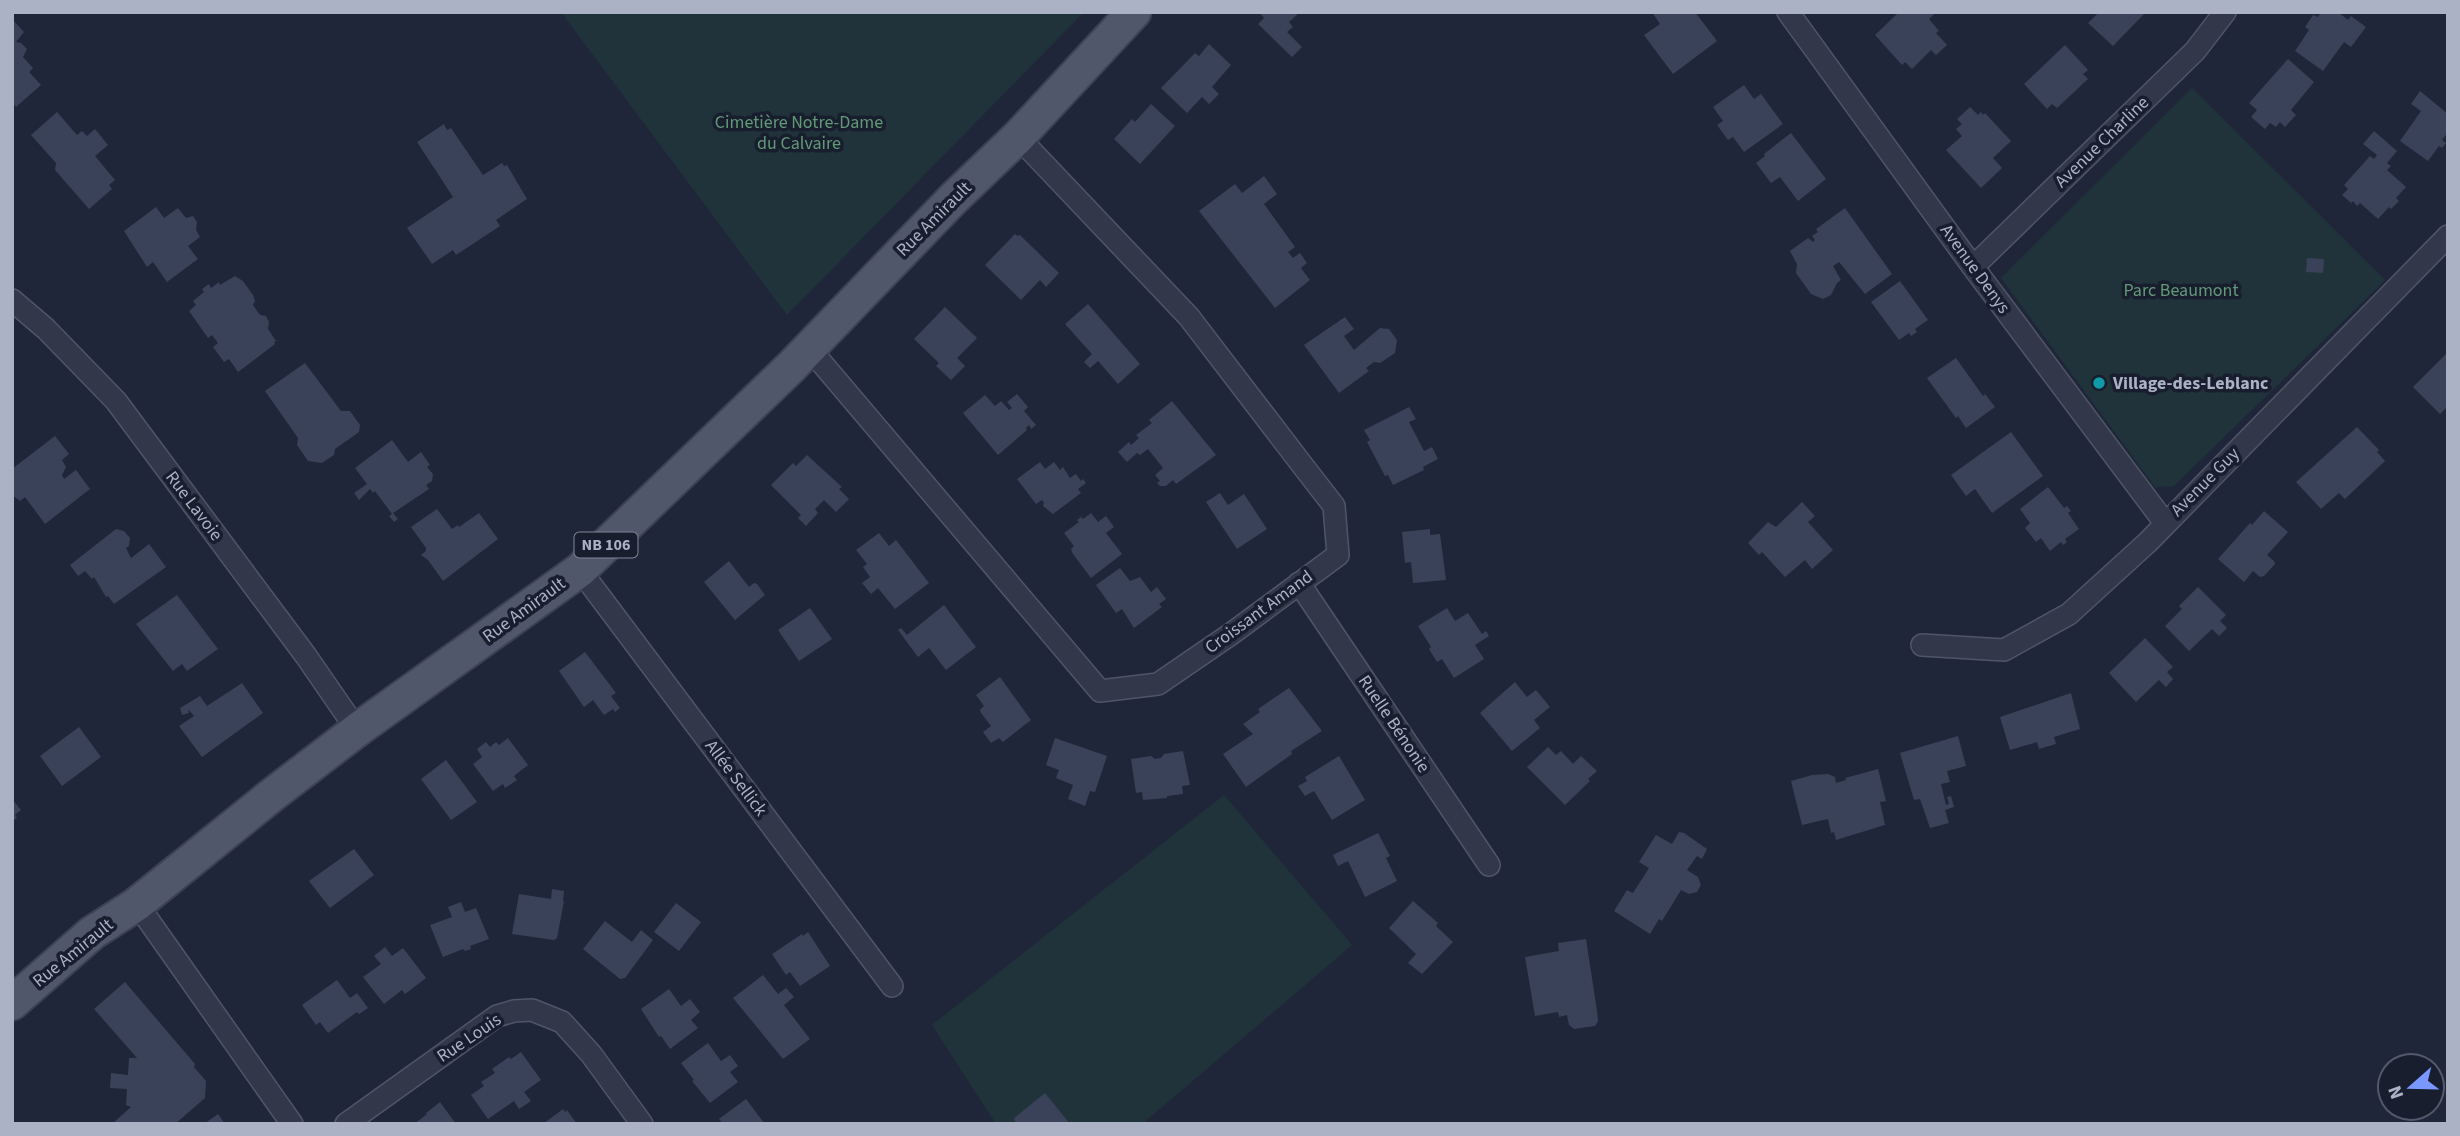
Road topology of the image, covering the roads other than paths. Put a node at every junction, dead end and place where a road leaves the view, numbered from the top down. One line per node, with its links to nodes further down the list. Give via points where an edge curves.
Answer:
1 (1135, 12): 4 (main road, Rue Amirault / NB 106)
2 (2225, 12): 6 (street, Avenue Charline, via 2195,51)
3 (1792, 14): 6 (street, Avenue Denys)
4 (1018, 137): 8 (main road, Rue Amirault / NB 106); 11 (street, Croissant Amand, via 1189,317 1334,506 1338,555)
5 (2448, 236): 9 (street, Avenue Guy)
6 (1973, 267): 9 (street, Avenue Denys)
7 (12, 300): 13 (street, Rue Lavoie, via 116,401)
8 (809, 348): 10 (main road, Rue Amirault / NB 106); 11 (street, Croissant Amand, via 1100,691 1158,684)
9 (2165, 523): 12 (street, Avenue Guy, via 2069,614 2004,650)
10 (580, 570): 13 (main road, Rue Amirault / NB 106); 16 (street, Allée Sellick)
11 (1299, 583): 14 (street, Ruelle Bénonie)
12 (1922, 645)
13 (357, 730): 15 (main road, Rue Amirault / NB 106)
14 (1489, 864)
15 (137, 904): 17 (main road, Rue Amirault / NB 106, via 92,933); 18 (street)
16 (892, 986)
17 (12, 1003)
18 (292, 1124)
19 (346, 1124): 20 (street, Rue Louis, via 497,1016 532,1010 562,1022)
20 (642, 1124)

